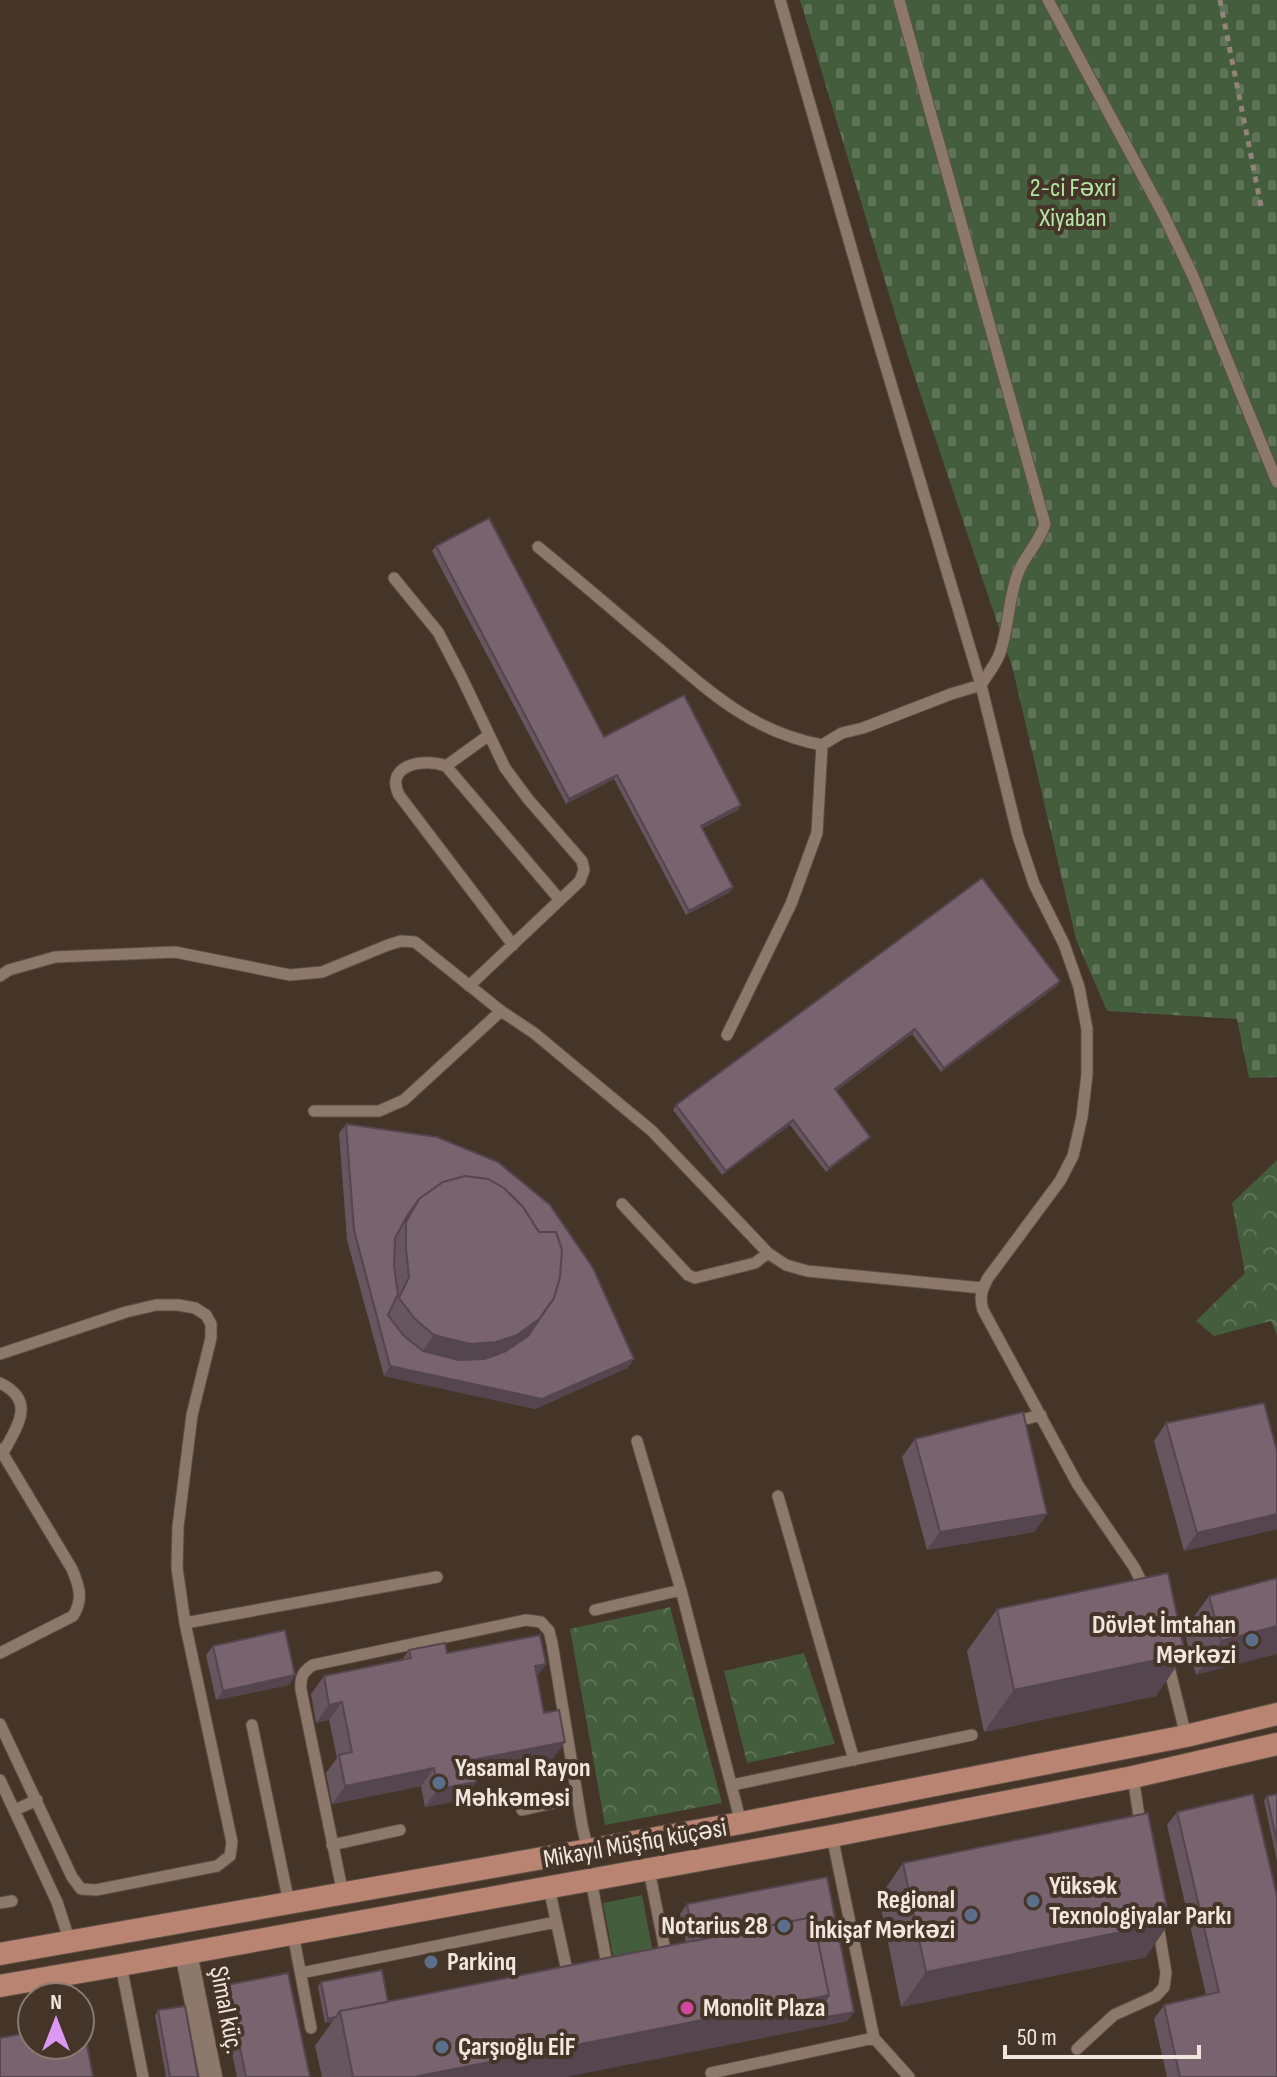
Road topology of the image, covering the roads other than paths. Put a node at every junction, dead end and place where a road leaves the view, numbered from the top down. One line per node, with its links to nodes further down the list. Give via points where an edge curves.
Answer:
1 (780, 0): 7 (lane)
2 (899, 0): 7 (lane, via 1045,524 1019,572 999,655)
3 (1048, 0): 4 (lane, via 1193,276)
4 (1277, 482)
5 (538, 547): 9 (lane, via 729,707 799,741)
6 (394, 578): 8 (lane, via 438,632)
7 (981, 685): 9 (lane, via 842,733); 20 (lane, via 1018,836 1034,884 1064,944 1087,1029 1084,1102 1073,1156)
8 (489, 735): 10 (lane); 11 (lane, via 505,768 582,861 580,881)
9 (822, 745): 16 (lane, via 817,833 791,904)
10 (446, 766): 11 (lane); 12 (lane, via 406,767 395,779 396,788)
11 (560, 900): 12 (lane)
12 (513, 945): 14 (lane)
13 (0, 976): 14 (lane, via 55,957 175,952 290,975 322,972 401,941 415,942)
14 (469, 986): 15 (lane)
15 (501, 1011): 17 (lane, via 404,1100 379,1111); 19 (lane, via 652,1131)
16 (727, 1035)
17 (314, 1111)
18 (622, 1204): 19 (lane, via 695,1278 755,1263)
19 (768, 1253): 20 (lane, via 807,1271)
20 (982, 1288): 23 (lane, via 983,1310)
21 (0, 1354): 32 (lane, via 156,1305 195,1308 206,1315 211,1338 192,1415 178,1527)
22 (0, 1383): 26 (lane, via 13,1389 21,1408 20,1421)
23 (1041, 1415): 24 (lane); 30 (lane, via 1078,1485)
24 (998, 1426)
25 (637, 1441): 29 (lane)
26 (1, 1451): 34 (lane, via 80,1588 73,1616)
27 (778, 1496): 41 (lane)
28 (437, 1577): 32 (lane)
29 (681, 1590): 31 (lane); 44 (lane)
30 (1147, 1593)
31 (595, 1610)
32 (185, 1623): 46 (lane, via 232,1842 230,1856 217,1866 81,1889)
33 (1165, 1651): 39 (lane)
34 (0, 1653)
35 (1277, 1714): 39 (main road, Mikayıl Müşfiq küçəsi)
36 (0, 1724): 46 (lane)
37 (252, 1725): 59 (lane)
38 (972, 1735): 41 (lane)
39 (1186, 1736): 49 (main road, Mikayıl Müşfiq küçəsi)
40 (1277, 1744): 42 (main road, Mikayıl Müşfiq küçəsi)
41 (854, 1760): 44 (lane)
42 (1133, 1777): 51 (main road, Mikayıl Müşfiq küçəsi); 52 (lane)
43 (0, 1780): 47 (lane)
44 (732, 1785): 49 (lane)
45 (577, 1798): 48 (lane); 53 (lane, via 549,1631 541,1622 526,1620 304,1671 301,1690); 54 (lane)
46 (37, 1800): 47 (lane)
47 (15, 1810): 63 (lane)
48 (522, 1810)
49 (741, 1823): 54 (main road, Mikayıl Müşfiq küçəsi)
50 (400, 1830): 53 (lane)
51 (832, 1836): 55 (main road, Mikayıl Müşfiq küçəsi); 73 (lane)
52 (1143, 1837)
53 (332, 1845): 58 (lane)
54 (588, 1851): 58 (main road, Mikayıl Müşfiq küçəsi)
55 (649, 1870): 56 (main road, Mikayıl Müşfiq küçəsi); 67 (lane)
56 (591, 1880): 57 (main road, Mikayıl Müşfiq küçəsi); 69 (lane)
57 (549, 1888): 61 (lane); 62 (main road, Mikayıl Müşfiq küçəsi)
58 (343, 1894): 59 (main road, Mikayıl Müşfiq küçəsi)
59 (289, 1904): 63 (main road, Mikayıl Müşfiq küçəsi)
60 (1156, 1913): 74 (lane, via 1164,1987 1114,2015)
61 (556, 1922): 68 (lane); 71 (lane)
62 (293, 1934): 64 (main road, Mikayıl Müşfiq küçəsi); 68 (lane)
63 (70, 1943): 65 (main road, Mikayıl Müşfiq küçəsi)
64 (186, 1953): 66 (main road, Mikayıl Müşfiq küçəsi); 77 (street, Şimal küç.)
65 (0, 1954)
66 (121, 1965): 70 (main road, Mikayıl Müşfiq küçəsi); 76 (lane)
67 (668, 1965)
68 (301, 1973): 72 (lane)
69 (610, 1980)
70 (63, 1981)
71 (571, 1989)
72 (311, 2028)
73 (874, 2038): 75 (lane); 78 (lane)
74 (1077, 2049)
75 (711, 2073)
76 (143, 2077)
77 (211, 2077)
78 (909, 2077)

